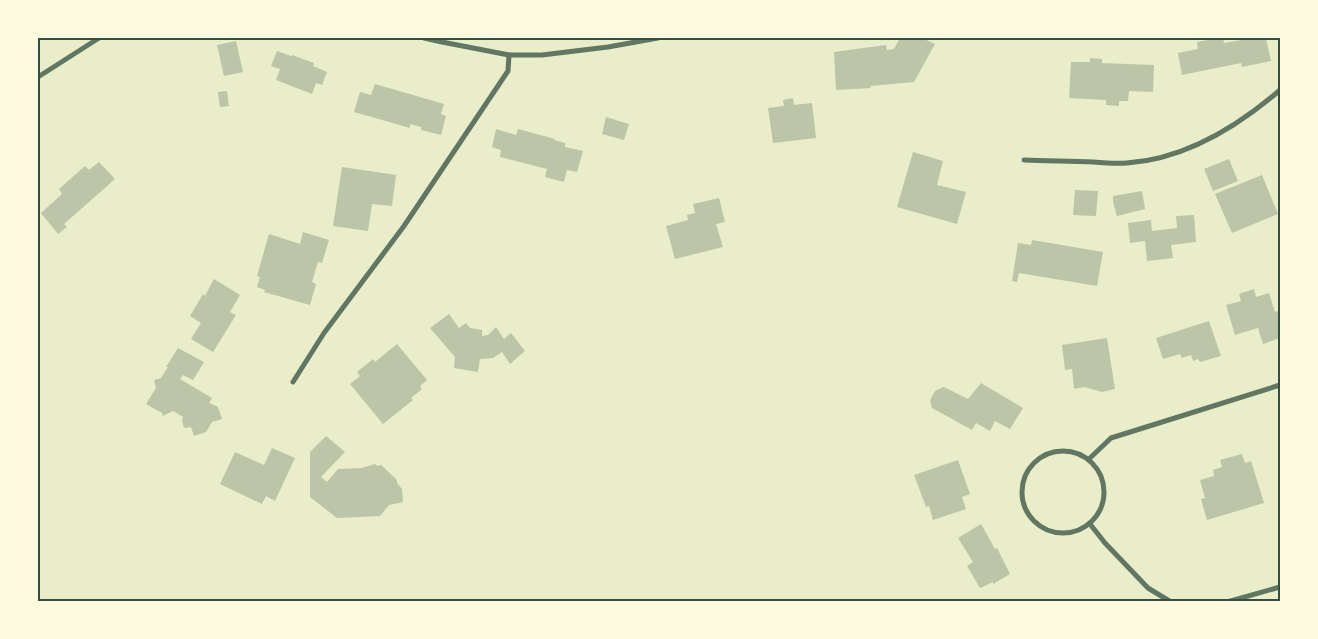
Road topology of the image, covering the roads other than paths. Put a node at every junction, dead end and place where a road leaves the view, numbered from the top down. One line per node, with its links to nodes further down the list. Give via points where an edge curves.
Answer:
1 (99, 38): 5 (street)
2 (424, 38): 4 (street)
3 (658, 38): 4 (street, via 608,48)
4 (509, 55): 8 (street, via 508,71 404,226 324,333)
5 (38, 77)
6 (1280, 90): 7 (street, via 1254,112 1212,138 1151,160 1126,163)
7 (1024, 160)
8 (293, 382)
9 (1280, 385): 10 (street, via 1110,438)
10 (1088, 459): 11 (street, via 1100,472 1105,491 1098,515); 11 (street, via 1075,452 1047,454 1034,463 1025,477 1022,491 1032,519 1045,529 1069,533)
11 (1090, 524): 13 (street, via 1148,588)
12 (1280, 586): 14 (street)
13 (1171, 602)
14 (1227, 602)

